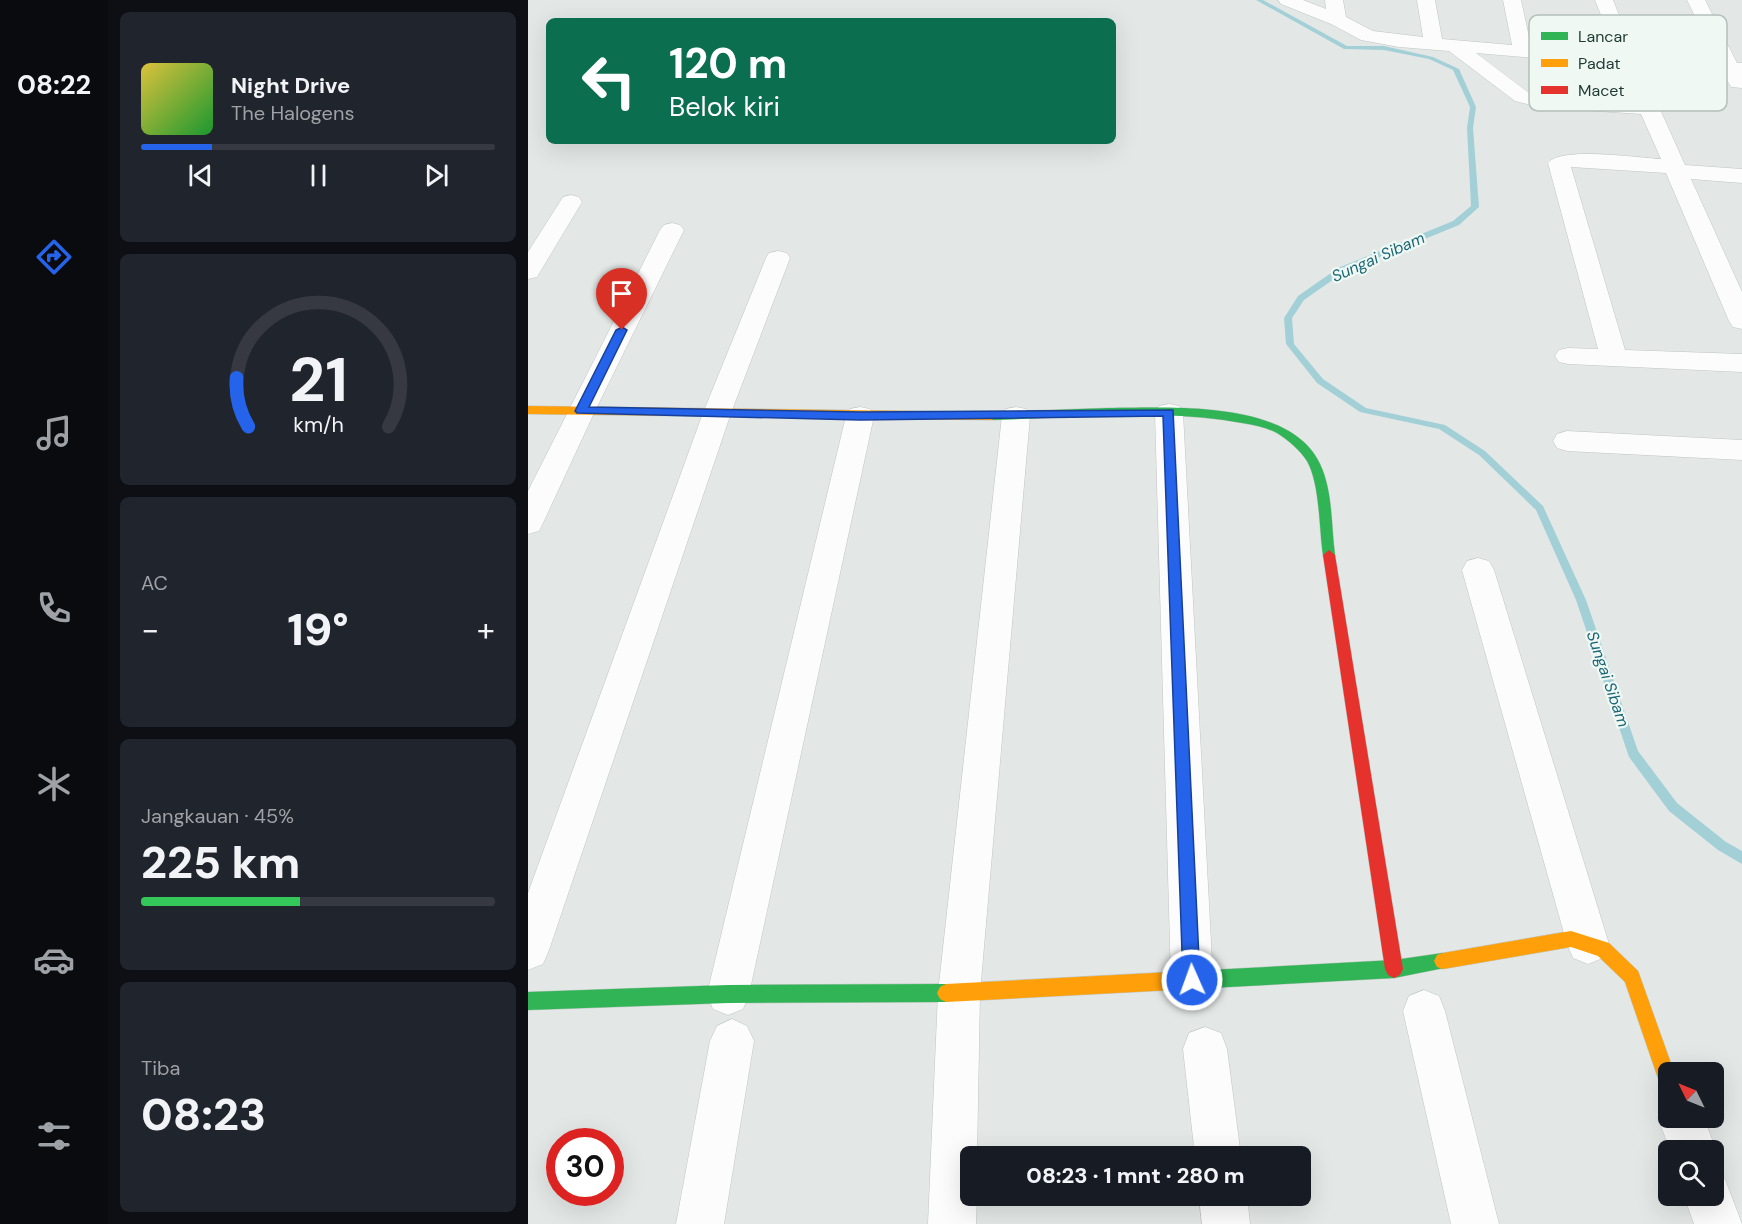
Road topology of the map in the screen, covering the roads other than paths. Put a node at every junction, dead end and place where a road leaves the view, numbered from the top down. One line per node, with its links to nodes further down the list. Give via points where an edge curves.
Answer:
1 (1287, 0): 9 (street)
2 (1334, 0): 9 (street)
3 (1426, 0): 10 (street)
4 (1512, 0): 12 (street)
5 (1604, 0): 7 (street)
6 (1696, 0): 8 (street)
7 (1610, 15)
8 (1705, 15)
9 (1337, 20): 10 (street, via 1368,36)
10 (1433, 44): 11 (street)
11 (1455, 45): 12 (street); 17 (street)
12 (1523, 51): 13 (street)
13 (1529, 52)
14 (1727, 53): 15 (street)
15 (1736, 69): 16 (street)
16 (1742, 89)
17 (1529, 99)
18 (1649, 111): 19 (street)
19 (1676, 169): 20 (street); 25 (street); 27 (street, via 1569,160 1559,163)
20 (1742, 176)
21 (571, 202): 24 (street)
22 (672, 230): 30 (street)
23 (778, 258): 32 (street)
24 (528, 272)
25 (1742, 321)
26 (1568, 356): 27 (street)
27 (1614, 357): 28 (street)
28 (1742, 363)
29 (528, 411): 30 (street)
30 (581, 411): 32 (street); 37 (street)
31 (1169, 412): 34 (street); 41 (street, via 1270,425 1296,437 1316,468); 42 (street)
32 (717, 413): 33 (street); 40 (street)
33 (860, 416): 34 (street); 44 (street)
34 (1016, 416): 43 (street)
35 (1567, 441): 36 (street)
36 (1742, 450)
37 (528, 523)
38 (1478, 570): 39 (street)
39 (1588, 944): 41 (street, via 1571,939); 49 (street, via 1603,948 1632,977)
40 (528, 950)
41 (1394, 969): 42 (street)
42 (1192, 980): 43 (street)
43 (959, 993): 44 (street); 54 (street)
44 (728, 994): 45 (street)
45 (528, 1001)
46 (1424, 1011): 56 (street)
47 (732, 1041): 53 (street)
48 (1205, 1049): 50 (street)
49 (1661, 1062)
50 (1217, 1146)
51 (1224, 1206): 55 (street)
52 (1712, 1206): 57 (street)
53 (700, 1224)
54 (952, 1224)
55 (1226, 1224)
56 (1475, 1224)
57 (1718, 1224)

